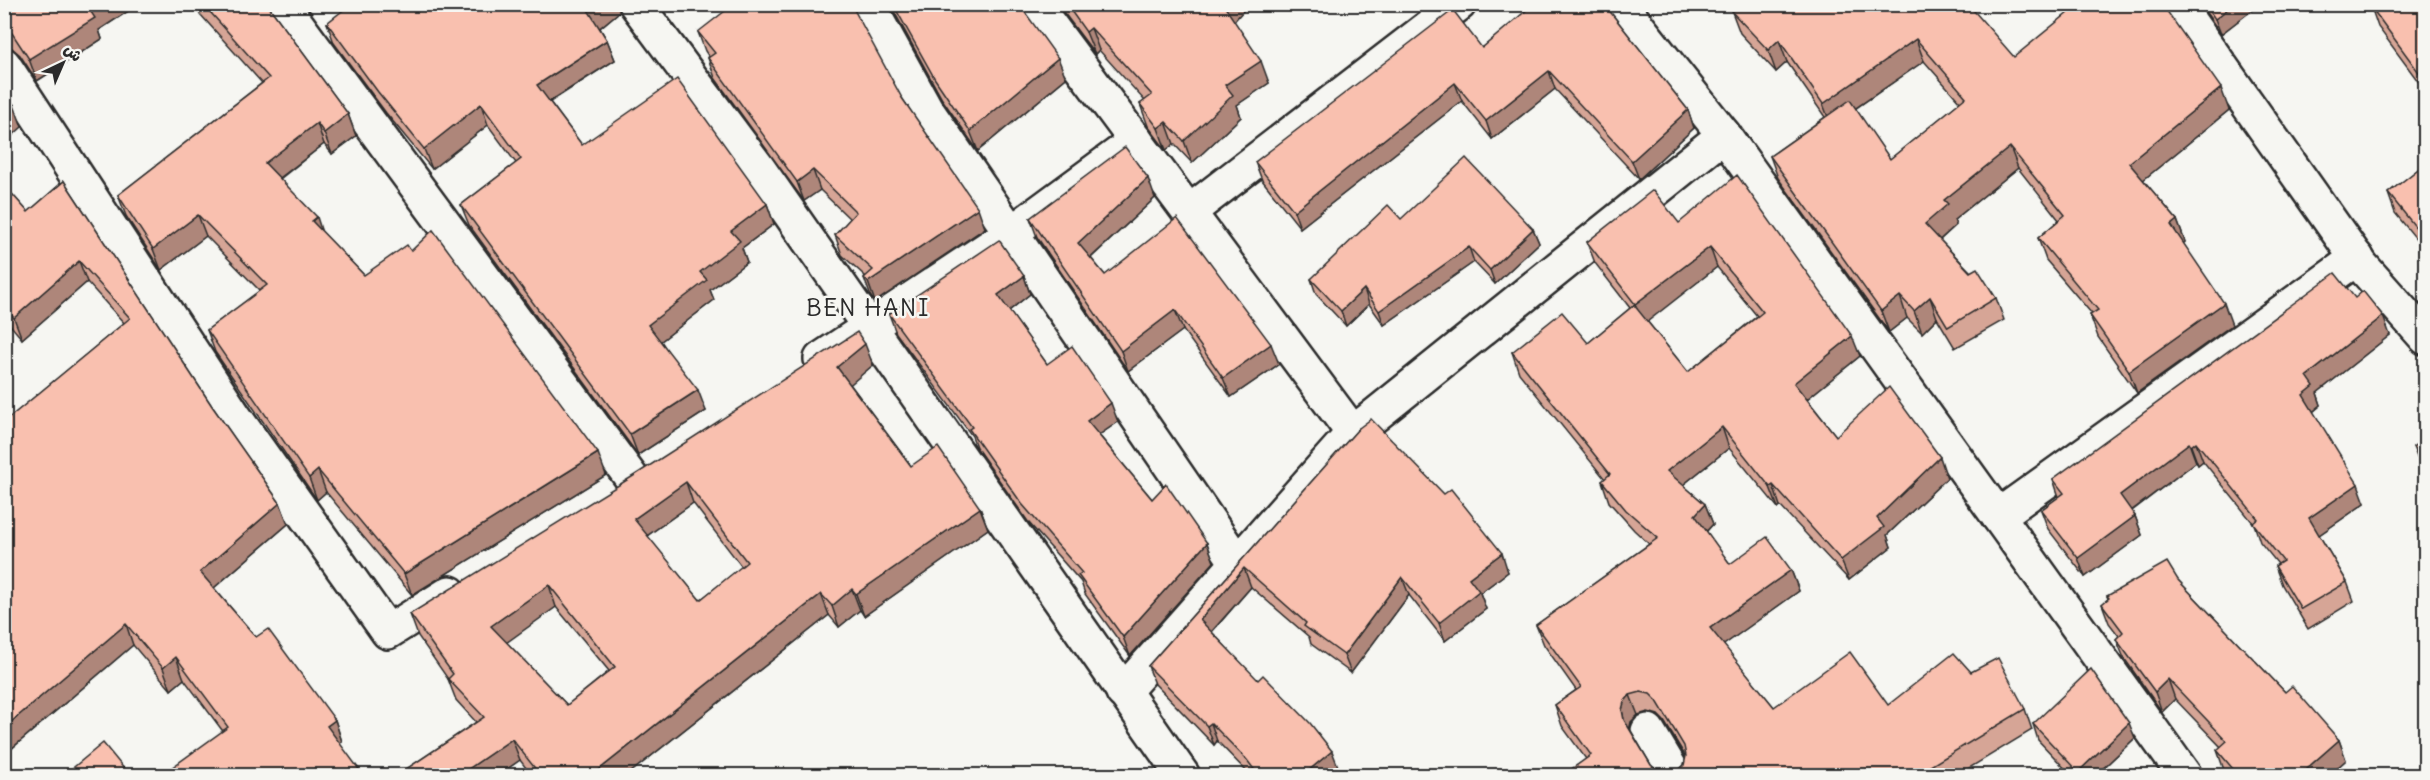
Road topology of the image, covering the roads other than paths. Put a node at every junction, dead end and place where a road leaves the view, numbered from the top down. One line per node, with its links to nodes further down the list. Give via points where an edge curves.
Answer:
1 (282, 4): 18 (street, via 643,473)
2 (636, 4): 14 (street, via 756,165)
3 (868, 4): 12 (street, via 926,109)
4 (1459, 4): 11 (street)
5 (1620, 4): 9 (street)
6 (2177, 4): 13 (street)
7 (1047, 9): 10 (street)
8 (4, 65): 21 (street, via 235,417 388,632)
9 (1724, 135): 17 (street); 19 (street)
10 (1136, 141): 11 (street); 12 (street)
11 (1189, 212): 17 (street)
12 (1011, 233): 14 (street); 20 (street)
13 (2357, 258): 15 (street); 19 (street)
14 (870, 328): 16 (street); 22 (street)
15 (2426, 338)
16 (801, 372)
17 (1353, 433): 20 (street)
18 (604, 498)
19 (1998, 516): 26 (street)
20 (1238, 564): 22 (street)
21 (477, 577)
22 (1124, 692): 24 (street)
23 (1648, 731): 25 (street)
24 (1183, 776)
25 (1675, 776)
26 (2186, 776)

